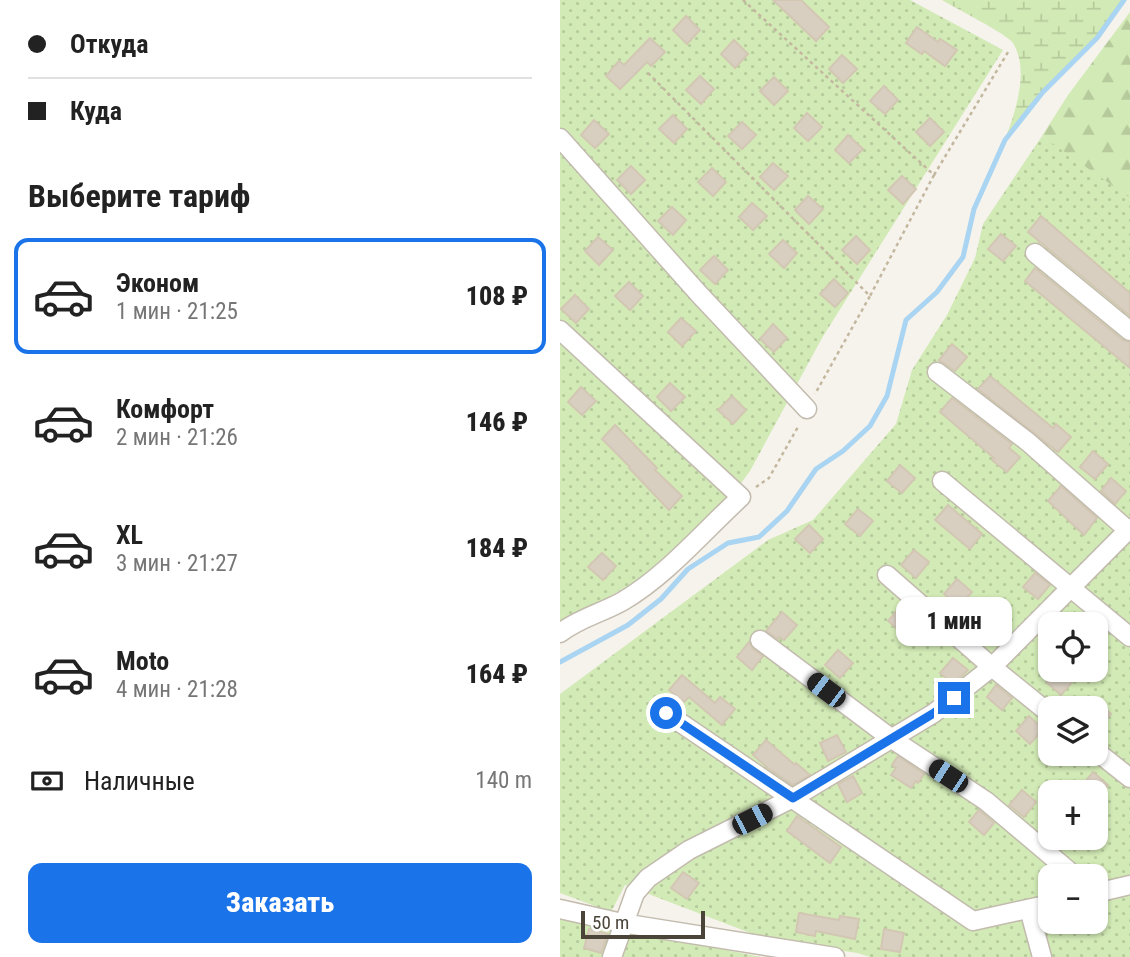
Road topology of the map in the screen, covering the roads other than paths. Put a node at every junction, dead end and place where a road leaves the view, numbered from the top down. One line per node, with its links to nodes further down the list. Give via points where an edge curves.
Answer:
1 (560, 138): 6 (lane)
2 (1035, 253): 4 (lane)
3 (560, 330): 11 (lane, via 741,497 658,575 623,601)
4 (1130, 331)
5 (937, 372): 8 (lane, via 1028,442)
6 (807, 409)
7 (942, 481): 10 (lane)
8 (1129, 530): 10 (lane)
9 (887, 575): 14 (lane)
10 (1072, 588): 12 (lane); 14 (lane)
11 (563, 625)
12 (1130, 637)
13 (760, 640): 17 (lane)
14 (992, 667): 15 (lane); 17 (lane)
15 (1038, 704)
16 (666, 713): 20 (lane)
17 (892, 739): 20 (lane); 21 (lane, via 986,801)
18 (1108, 761): 19 (lane)
19 (1130, 778)
20 (793, 798): 26 (lane, via 973,921); 27 (lane, via 690,850 648,878 635,893)
21 (1061, 864)
22 (1130, 885): 23 (lane)
23 (1108, 890)
24 (1038, 907): 26 (lane)
25 (560, 909): 27 (lane)
26 (1029, 909): 30 (lane)
27 (622, 923): 28 (lane); 29 (lane)
28 (612, 957)
29 (835, 957)
30 (1042, 957)

